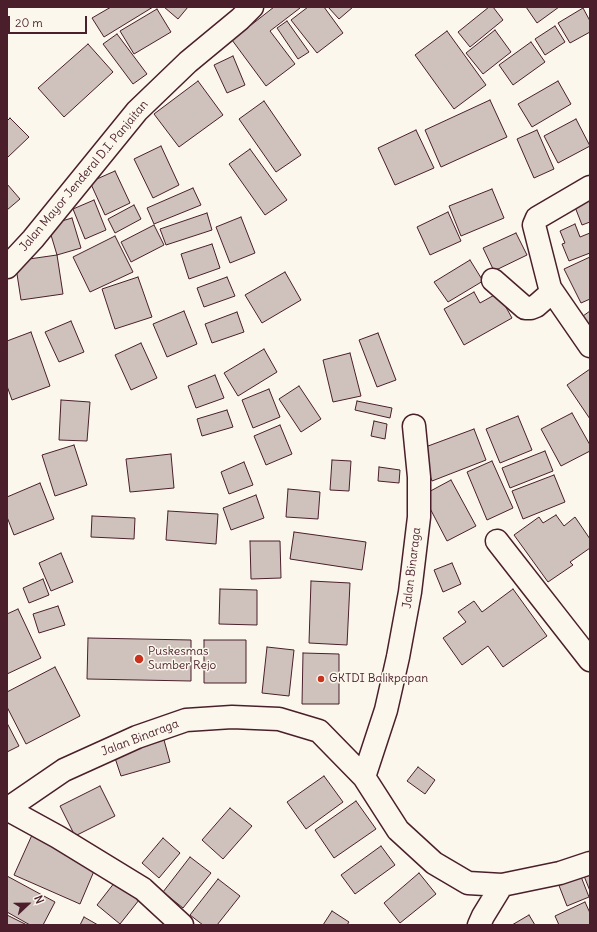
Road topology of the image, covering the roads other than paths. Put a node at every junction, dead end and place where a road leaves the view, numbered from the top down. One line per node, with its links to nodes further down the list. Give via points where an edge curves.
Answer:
1 (252, 7): 3 (street, Jalan Mayor Jenderal D.I. Panjaitan, via 188,62 137,111 33,239)
2 (590, 187): 5 (street, via 535,221)
3 (7, 267)
4 (493, 280): 5 (street, via 525,308 534,308)
5 (552, 292): 6 (street)
6 (590, 346)
7 (414, 426): 10 (street, Jalan Binaraga, via 419,477 419,517 410,592 386,710)
8 (497, 541): 9 (street)
9 (590, 660)
10 (364, 776): 11 (street, Jalan Binaraga, via 319,731 278,719 232,717 186,720 137,737 64,770); 13 (street, Jalan Binaraga, via 398,830 434,863 468,883)
11 (7, 809): 14 (street, via 58,836 143,889)
12 (590, 863): 13 (street, Jalan Binaraga, via 560,873)
13 (502, 885): 15 (street)
14 (182, 925)
15 (479, 925)

